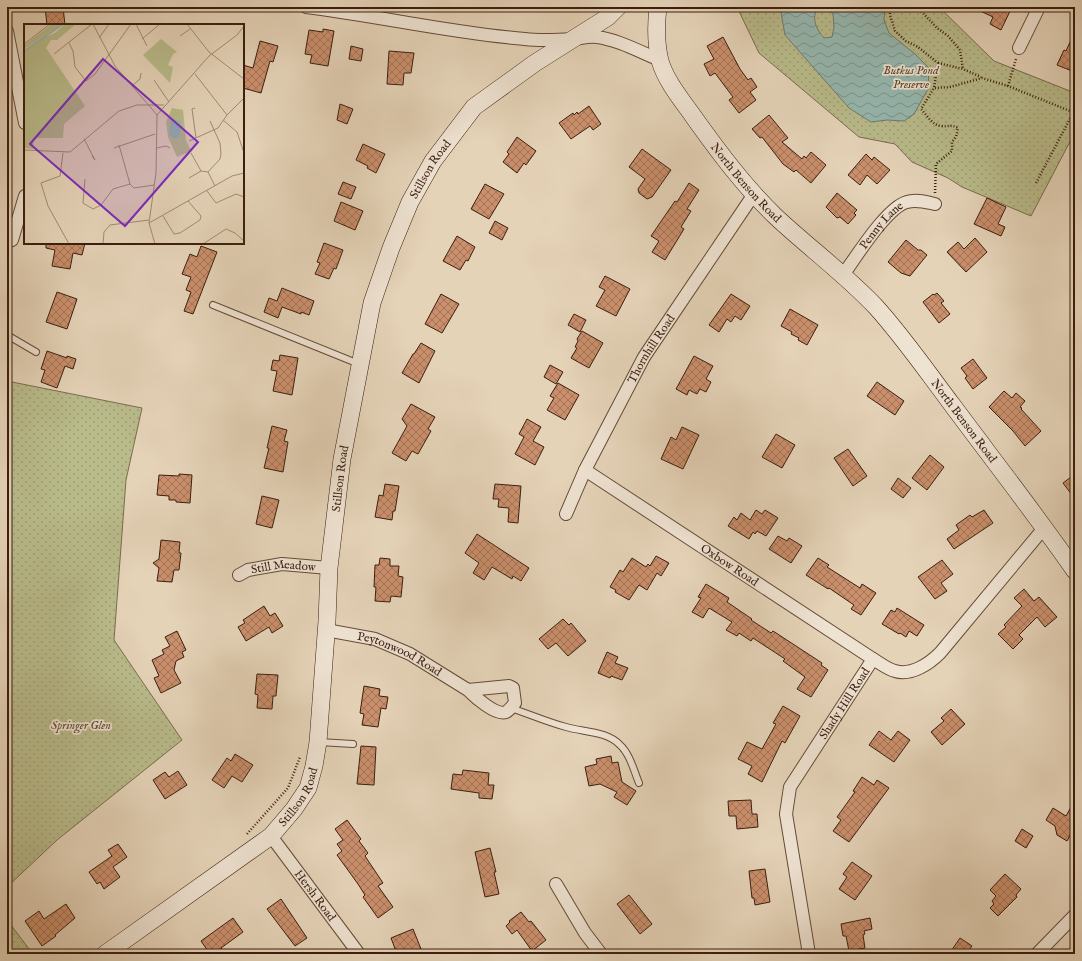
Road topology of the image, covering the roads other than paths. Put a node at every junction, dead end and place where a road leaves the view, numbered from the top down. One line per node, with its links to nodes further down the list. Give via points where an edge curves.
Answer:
1 (306, 7): 5 (street)
2 (618, 7): 7 (street, Stillson Road, via 608,17)
3 (658, 7): 9 (street, via 656,26)
4 (1039, 7): 8 (street)
5 (336, 9): 7 (street, via 456,31 526,40)
6 (7, 31): 10 (street)
7 (575, 39): 9 (street, via 587,37 612,40); 19 (street, Stillson Road, via 535,63 474,107 433,161 410,202 391,248 372,303)
8 (1019, 48)
9 (660, 60): 11 (street, North Benson Road, via 676,91 722,156)
10 (24, 118)
11 (754, 194): 15 (street, North Benson Road); 20 (street, Thornhill Road, via 644,357)
12 (24, 199): 14 (street, via 12,240)
13 (935, 204): 15 (street, Penny Lane, via 908,201 894,209 878,226)
14 (7, 242)
15 (843, 275): 22 (street, North Benson Road, via 899,335)
16 (213, 305): 19 (lane)
17 (7, 335): 18 (lane)
18 (36, 352)
19 (361, 365): 23 (street, Stillson Road, via 342,459)
20 (586, 470): 21 (street, Thornhill Road); 27 (street, Oxbow Road)
21 (566, 514)
22 (1044, 528): 24 (street, North Benson Road); 27 (street, Shady Hill Road, via 931,662 901,672)
23 (329, 568): 25 (street, Still Meadow, via 282,564 248,570); 26 (street, Stillson Road)
24 (1075, 571)
25 (239, 575)
26 (326, 630): 28 (street, Peytonwood Road, via 375,639 410,654); 30 (street, Stillson Road)
27 (873, 659): 39 (street, Shady Hill Road, via 790,788 786,814)
28 (468, 690): 29 (street, Peytonwood Road, via 499,712 506,712); 29 (street, via 509,686 513,688 515,695 515,702)
29 (511, 708): 32 (lane, via 565,727 605,735 616,740 628,756)
30 (318, 742): 31 (lane); 33 (street, Stillson Road, via 308,788)
31 (353, 744)
32 (639, 783)
33 (272, 836): 36 (street, Stillson Road); 37 (street, Hersh Road)
34 (556, 884): 38 (street, via 585,933)
35 (1075, 915): 40 (street)
36 (105, 954)
37 (359, 954)
38 (601, 954)
39 (809, 954)
40 (1037, 954)

